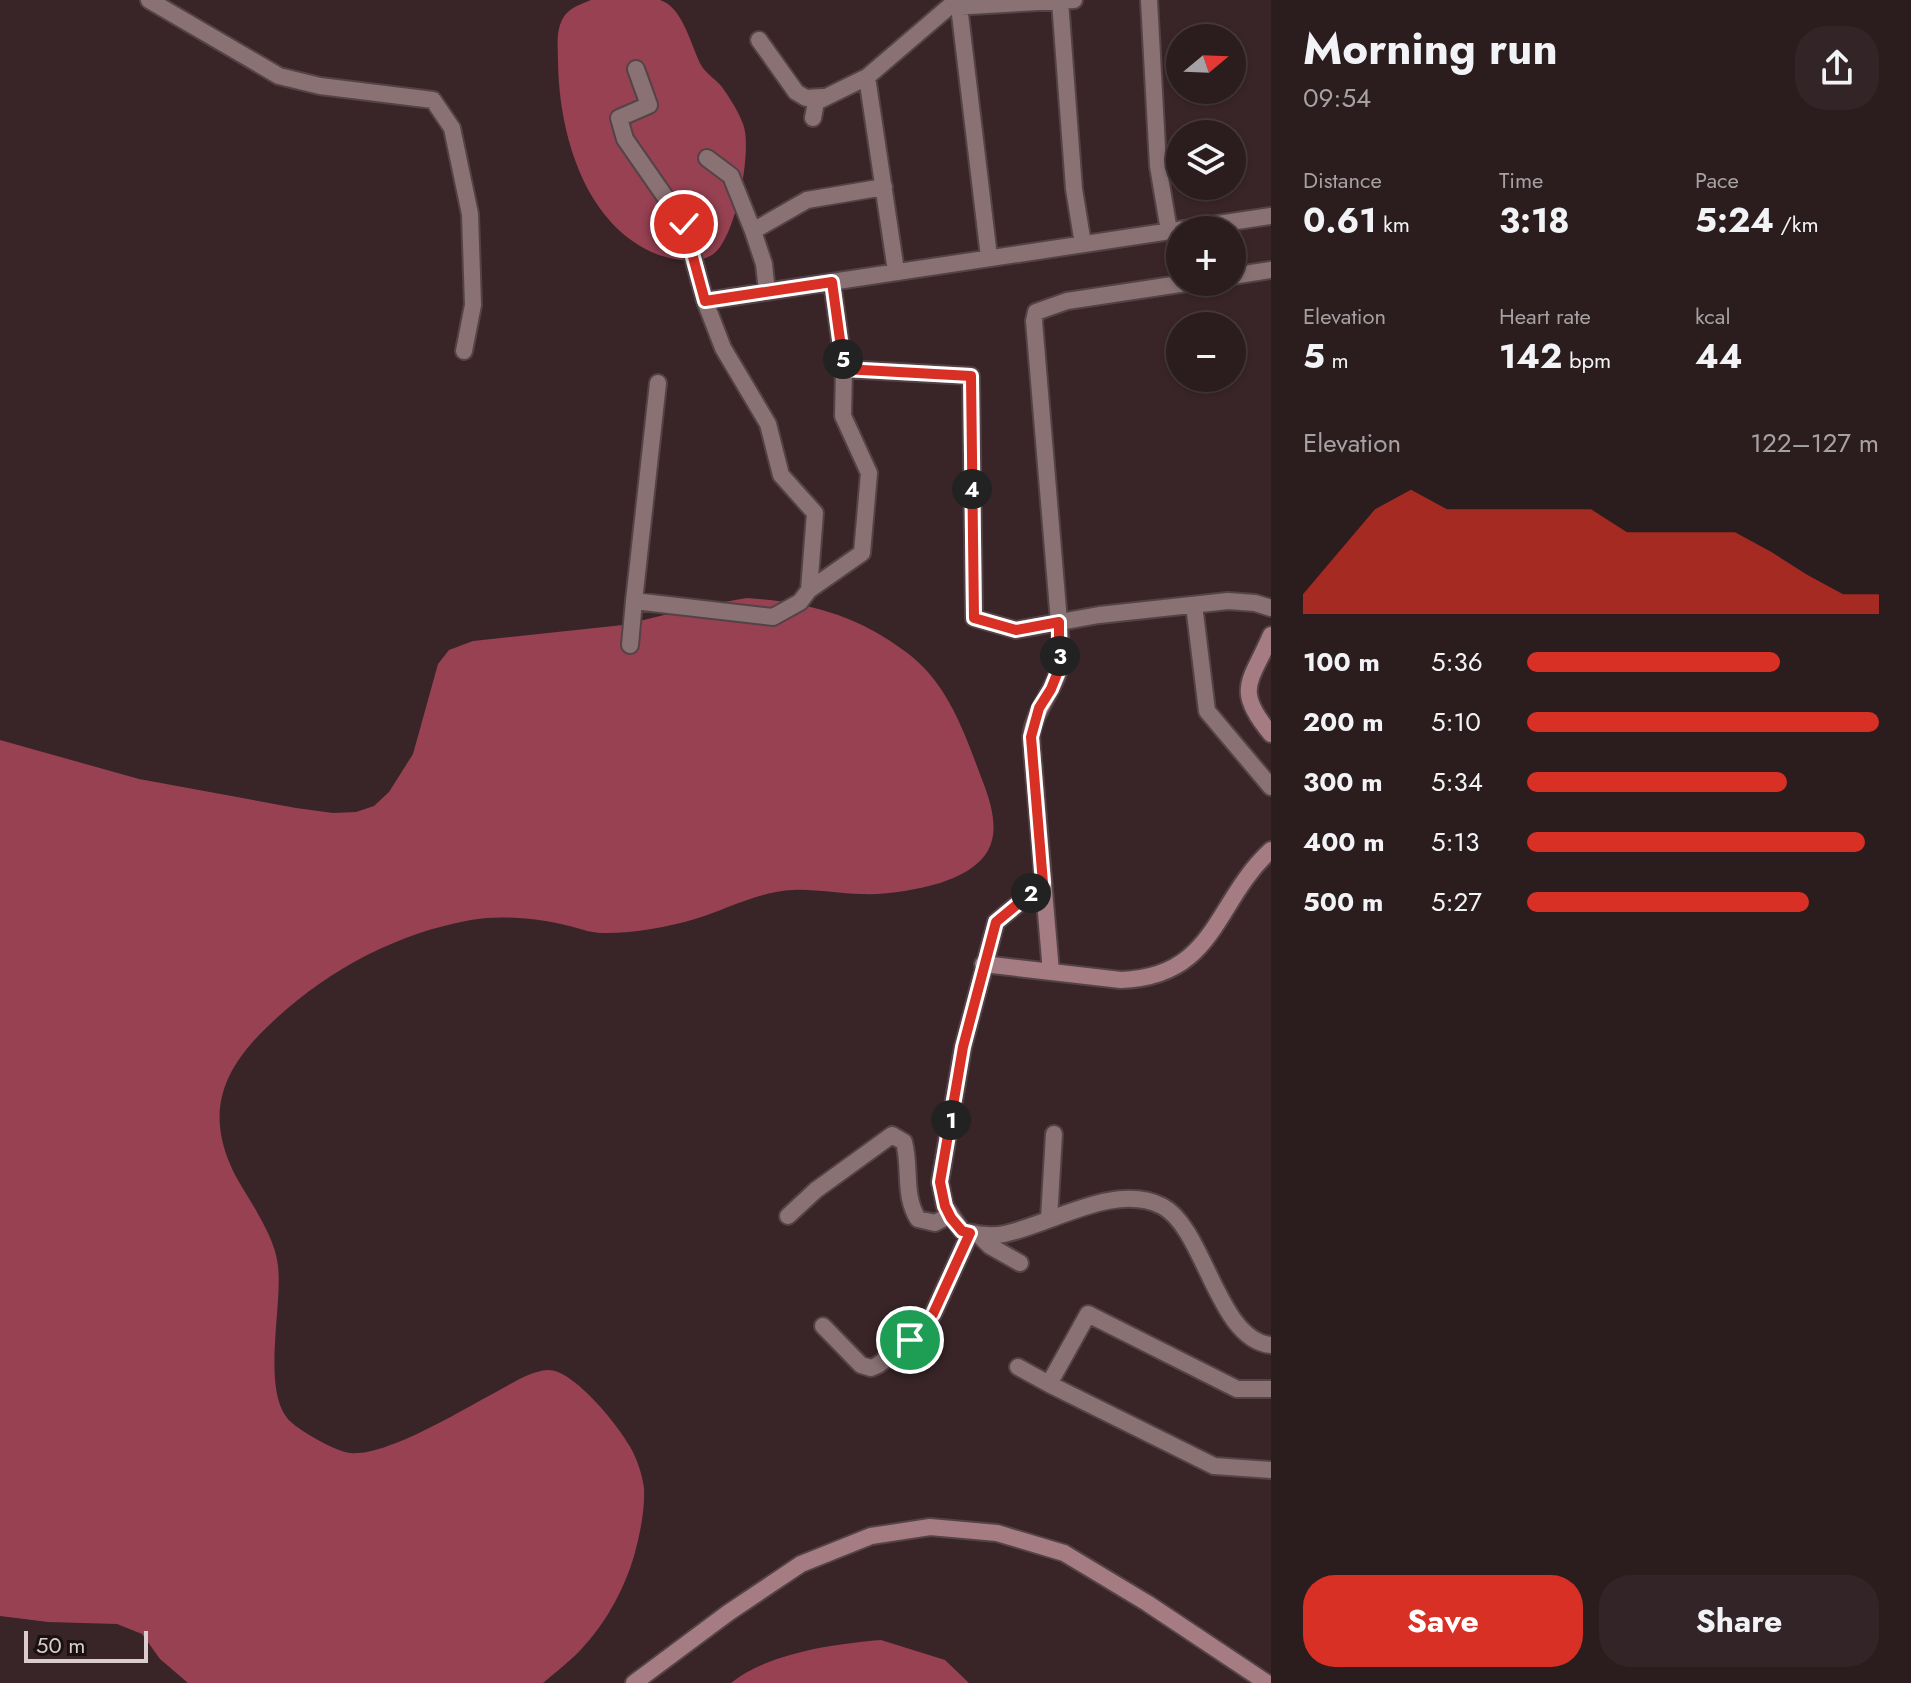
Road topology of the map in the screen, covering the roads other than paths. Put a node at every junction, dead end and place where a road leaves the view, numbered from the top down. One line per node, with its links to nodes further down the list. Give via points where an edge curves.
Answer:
1 (149, 0): 27 (street, via 279,76 433,100 452,128 470,214 473,305)
2 (1074, 0): 4 (street)
3 (1149, 0): 13 (street, via 1158,166)
4 (1060, 1): 5 (street); 18 (street)
5 (955, 4): 8 (street); 19 (street)
6 (759, 40): 9 (street, via 796,92 806,98)
7 (636, 69): 26 (street, via 649,105 619,118 619,125 684,224)
8 (867, 77): 9 (street); 12 (street)
9 (823, 97): 10 (street, via 816,102)
10 (813, 118)
11 (707, 158): 16 (street, via 731,176)
12 (884, 187): 16 (street, via 807,200); 21 (street)
13 (1166, 216)
14 (1271, 216): 15 (street)
15 (1246, 220)
16 (753, 231): 25 (street)
17 (1166, 231): 18 (street)
18 (1083, 244): 19 (street)
19 (989, 257): 21 (street)
20 (1271, 270): 22 (street)
21 (896, 271): 23 (street)
22 (1246, 274)
23 (832, 282): 25 (street); 28 (street)
24 (1166, 286): 34 (street, via 1067,301 1036,312)
25 (767, 292): 26 (street)
26 (705, 301): 30 (street, via 723,348 768,424 781,475 815,513)
27 (464, 351)
28 (844, 369): 30 (street, via 843,416 869,473 862,553); 34 (street, via 971,376 974,618 1016,630)
29 (658, 383): 31 (street)
30 (809, 590): 31 (street, via 800,602 773,617)
31 (634, 601): 36 (street)
32 (1194, 605): 33 (street, via 1228,601); 34 (street); 38 (street, via 1207,711)
33 (1271, 608)
34 (1059, 622): 40 (street, via 1059,669 1031,737)
35 (1271, 635): 37 (street, via 1248,688 1249,703)
36 (630, 645)
37 (1271, 734)
38 (1271, 787)
39 (1271, 850): 42 (street, via 1256,863 1206,940 1176,967 1141,980)
40 (1043, 883): 41 (street, via 996,922); 42 (street)
41 (983, 964): 42 (street); 44 (street, via 940,1182)
42 (1051, 972)
43 (1054, 1134): 46 (street)
44 (950, 1215): 45 (street, via 935,1223 918,1219 911,1208 904,1142 892,1135); 47 (street, via 962,1231)
45 (788, 1216)
46 (1049, 1219): 47 (street, via 1003,1234); 50 (street, via 1108,1201 1139,1198 1164,1207 1180,1223 1234,1321 1250,1340)
47 (974, 1234): 48 (street); 49 (street, via 933,1314 878,1365 861,1365)
48 (1020, 1263)
49 (823, 1326)
50 (1271, 1345)
51 (1018, 1367): 52 (street)
52 (1049, 1384): 53 (street, via 1088,1314 1237,1389); 54 (street, via 1214,1466)
53 (1271, 1389)
54 (1271, 1470)
55 (1265, 1678): 56 (street, via 1064,1553 997,1533 930,1527 871,1536 801,1564)
56 (634, 1683)

